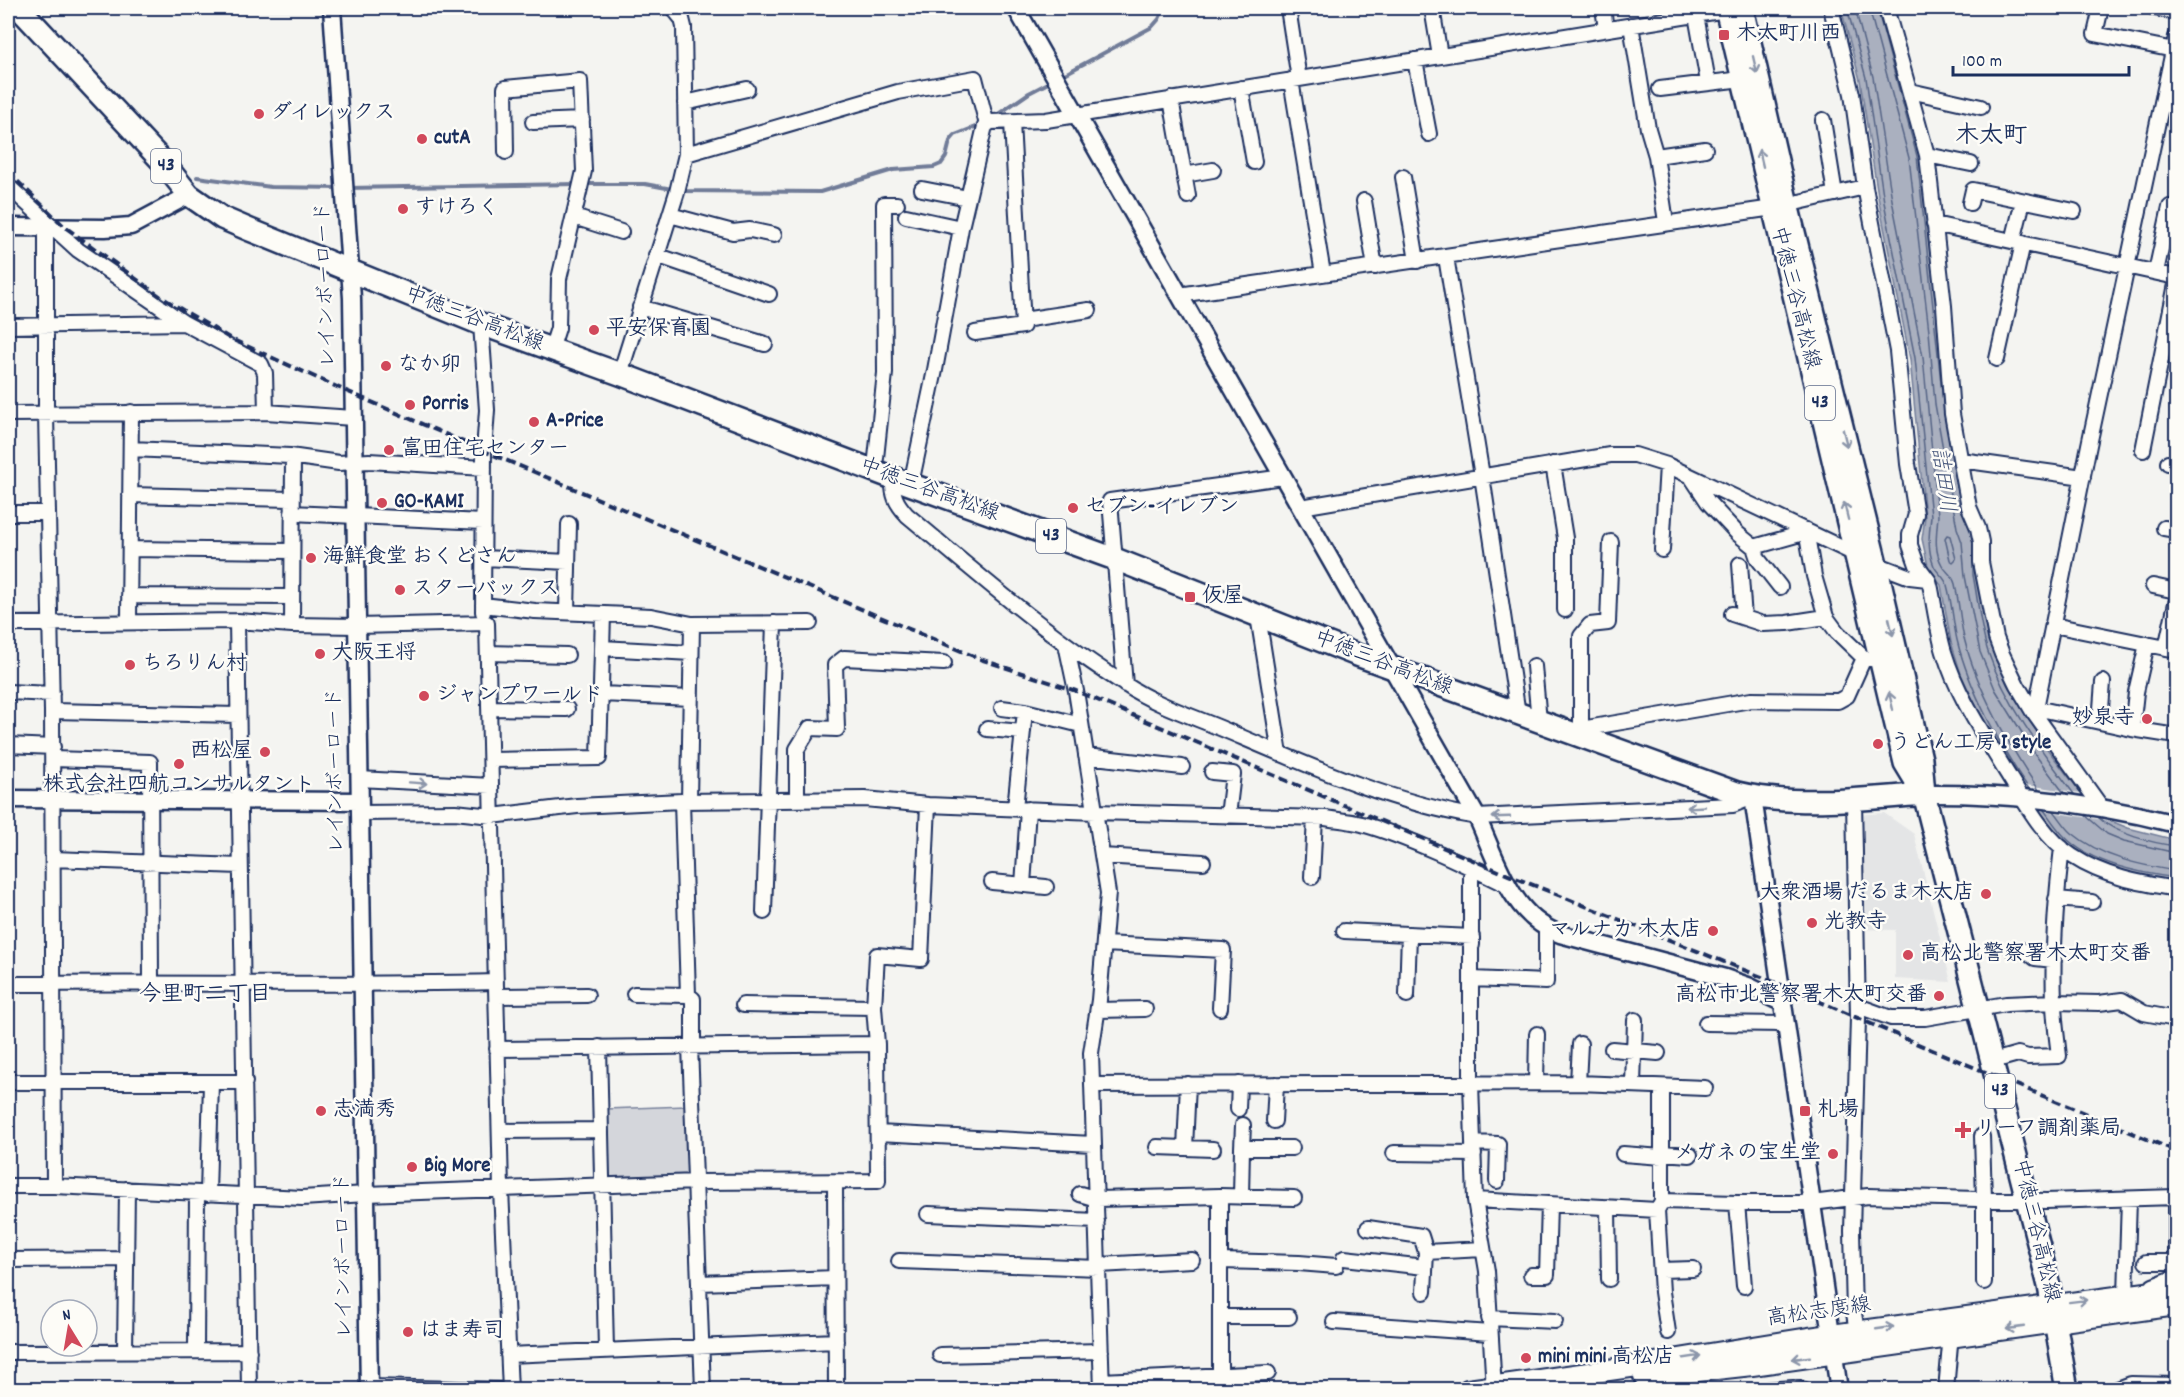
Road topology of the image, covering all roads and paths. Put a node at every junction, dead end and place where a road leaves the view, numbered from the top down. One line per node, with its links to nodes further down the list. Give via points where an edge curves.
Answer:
1 (332, 8): 75 (street, レインボーロード)
2 (673, 8): 28 (street, via 684,27)
3 (1016, 8): 30 (street)
4 (1288, 8): 20 (street)
5 (1432, 8): 18 (street)
6 (1603, 8): 16 (street)
7 (1734, 8): 14 (street); 21 (main road, 中徳三谷高松線 / 43); 57 (main road, 中徳三谷高松線 / 43, one-way to 57)
8 (1831, 8): 48 (street, via 1852,94)
9 (1886, 8): 26 (street)
10 (2100, 8): 17 (street, via 2095,34)
11 (2154, 8): 13 (street)
12 (24, 10): 51 (main road, 中徳三谷高松線 / 43)
13 (2176, 12)
14 (1696, 15): 15 (street); 22 (street)
15 (1632, 25): 16 (street); 41 (street, via 1648,129)
16 (1606, 29): 18 (street)
17 (2175, 43): 73 (street)
18 (1440, 56): 19 (street)
19 (1415, 60): 20 (street); 36 (street)
20 (1295, 79): 23 (street); 77 (street)
21 (1742, 79): 22 (street); 57 (main road, 中徳三谷高松線 / 43, one-way to 21)
22 (1708, 82): 25 (street)
23 (1241, 88): 27 (street); 42 (street)
24 (747, 89): 28 (street)
25 (1660, 90)
26 (1910, 91): 29 (street); 40 (street)
27 (1171, 99): 30 (street); 45 (street)
28 (685, 103): 39 (street)
29 (1981, 107)
30 (1077, 114): 34 (street); 81 (street)
31 (582, 120): 33 (street); 38 (street, via 580,81 505,88); 61 (street, via 584,171)
32 (1822, 120): 50 (street)
33 (533, 122)
34 (1012, 122): 35 (street); 84 (street)
35 (987, 125): 39 (street, via 975,78 898,92); 53 (street)
36 (1429, 135)
37 (1705, 149): 41 (street)
38 (506, 152)
39 (687, 154): 60 (street)
40 (1927, 155): 43 (street); 63 (street)
41 (1656, 156): 62 (street)
42 (1254, 162)
43 (1971, 164)
44 (1213, 170): 45 (street)
45 (1184, 175): 52 (street)
46 (1403, 177): 72 (street)
47 (8, 186): 65 (street)
48 (1865, 187): 50 (street); 133 (street, via 1897,351 1916,513 1910,545)
49 (922, 189): 53 (street)
50 (1835, 194): 57 (street)
51 (189, 195): 65 (street, via 131,226); 75 (main road, 中徳三谷高松線 / 43, via 222,218)
52 (1188, 196)
53 (969, 198): 66 (street)
54 (1364, 201): 74 (street)
55 (2023, 201): 56 (street, via 1973,190); 59 (street); 69 (street)
56 (1970, 203)
57 (1780, 206): 62 (street); 130 (main road, 中徳三谷高松線 / 43)
58 (2170, 207): 76 (street)
59 (2074, 211)
60 (670, 215): 68 (street, via 733,232 750,230); 70 (street)
61 (574, 217): 67 (street); 91 (street, via 559,279 558,328)
62 (1666, 222): 71 (street)
63 (1934, 224): 69 (street); 102 (street, via 1952,414)
64 (8, 227): 65 (street)
65 (49, 227): 85 (street); 88 (street)
66 (961, 228): 107 (street, via 884,204 885,373); 112 (street, via 935,370)
67 (621, 232)
68 (774, 235)
69 (2018, 242): 73 (street); 92 (street)
70 (656, 255): 80 (street); 82 (street)
71 (1446, 256): 72 (street); 108 (street)
72 (1417, 261): 74 (street)
73 (2128, 266): 76 (street); 111 (street)
74 (1375, 267): 77 (street)
75 (350, 271): 86 (main road, 中徳三谷高松線 / 43); 98 (street, レインボーロード)
76 (2156, 272): 78 (street)
77 (1323, 274): 81 (street)
78 (2176, 277)
79 (2176, 284): 100 (street)
80 (769, 294)
81 (1179, 295): 110 (street)
82 (640, 307): 90 (street); 93 (street)
83 (1089, 310): 84 (street)
84 (1023, 320): 89 (street, via 1023,326)
85 (184, 323): 88 (street); 95 (street, via 261,364 265,373)
86 (481, 324): 91 (main road, 中徳三谷高松線 / 43); 106 (street, via 487,410)
87 (8, 326): 88 (street)
88 (47, 326): 97 (street)
89 (975, 333)
90 (765, 344)
91 (550, 350): 93 (main road, 中徳三谷高松線 / 43)
92 (1996, 358)
93 (620, 374): 107 (main road, 中徳三谷高松線 / 43)
94 (131, 412): 95 (street); 97 (street); 99 (street)
95 (266, 412): 98 (street)
96 (8, 414): 97 (street)
97 (46, 414): 117 (street)
98 (353, 418): 103 (street, レインボーロード)
99 (130, 449): 101 (street); 113 (street)
100 (2144, 450)
101 (293, 457): 103 (street); 114 (street)
102 (1961, 460): 111 (street); 177 (street, via 1980,535 1981,562 1996,638 2017,686)
103 (354, 462): 106 (street); 119 (street, レインボーロード)
104 (1552, 464): 105 (street, via 1622,453); 108 (street); 141 (street, via 1565,538)
105 (1667, 465): 109 (street); 126 (street)
106 (484, 468): 120 (street)
107 (873, 470): 112 (main road, 中徳三谷高松線 / 43)
108 (1482, 476): 115 (street); 181 (street)
109 (1691, 476): 122 (street); 124 (street, via 1708,502)
110 (1283, 477): 115 (street); 129 (street, via 1110,501)
111 (2083, 477): 155 (street)
112 (902, 481): 129 (main road, 中徳三谷高松線 / 43); 157 (street, via 892,492 907,515)
113 (130, 495): 114 (street); 125 (street)
114 (292, 499): 118 (street)
115 (1301, 507): 166 (street)
116 (8, 513): 117 (street)
117 (48, 513): 152 (street)
118 (292, 513): 119 (street); 127 (street)
119 (355, 517): 120 (street); 156 (street, レインボーロード)
120 (483, 522): 128 (street)
121 (569, 524): 131 (street)
122 (1807, 531): 124 (street); 130 (street); 145 (street)
123 (1611, 542): 188 (street, via 1608,623 1590,626 1581,636)
124 (1754, 547): 135 (street, via 1758,559)
125 (130, 549): 127 (street); 137 (street)
126 (1662, 550)
127 (292, 551): 138 (street)
128 (483, 558): 131 (street); 140 (street)
129 (1115, 559): 144 (main road, 中徳三谷高松線 / 43); 169 (street)
130 (1866, 559): 133 (street, via 1910,577); 164 (main road, 中徳三谷高松線 / 43); 199 (main road, 中徳三谷高松線 / 43, one-way to 199, via 1921,759)
131 (568, 562): 142 (street)
132 (1740, 564): 145 (street, via 1738,616 1763,624)
133 (1927, 579): 201 (street, via 1944,651 1959,691)
134 (2153, 586): 136 (street)
135 (1780, 587)
136 (2176, 591)
137 (129, 596): 138 (street); 146 (street)
138 (291, 597): 154 (street)
139 (2176, 603): 160 (street)
140 (483, 605): 142 (street); 149 (street)
141 (1565, 610)
142 (567, 612): 143 (street)
143 (603, 614): 153 (street, via 651,616); 159 (street)
144 (1258, 616): 166 (main road, 中徳三谷高松線 / 43); 192 (street)
145 (1826, 617): 164 (street, via 1837,632)
146 (129, 621): 147 (street); 152 (street)
147 (237, 621): 154 (street); 180 (street)
148 (810, 622): 150 (street)
149 (483, 623): 156 (street); 161 (street, via 487,623)
150 (774, 623): 153 (street); 209 (street)
151 (8, 624): 152 (street)
152 (50, 624): 171 (street)
153 (692, 624): 162 (street)
154 (291, 625): 156 (street)
155 (2053, 625): 158 (street); 177 (street)
156 (357, 626): 197 (street, レインボーロード)
157 (1066, 644): 169 (street); 184 (street)
158 (2147, 644): 160 (street); 186 (street)
159 (602, 648): 162 (street); 172 (street)
160 (2171, 649)
161 (488, 653): 163 (street); 174 (street)
162 (691, 653): 173 (street)
163 (567, 655)
164 (1873, 659): 188 (street, via 1847,696 1838,701 1751,700); 199 (main road, 中徳三谷高松線 / 43, one-way to 164, via 1905,763)
165 (944, 663): 207 (street, via 844,658 835,665 837,729 810,729 797,749)
166 (1390, 666): 181 (main road, 中徳三谷高松線 / 43); 218 (street)
167 (1534, 666): 182 (street)
168 (2103, 682): 183 (street)
169 (1125, 685): 192 (street)
170 (8, 693): 171 (street)
171 (52, 694): 178 (street)
172 (600, 694): 173 (street); 194 (street, via 599,758)
173 (691, 698): 208 (street)
174 (489, 708): 176 (street); 194 (street)
175 (1002, 708): 179 (street)
176 (567, 709)
177 (2034, 710): 183 (street); 211 (street)
178 (52, 711): 180 (street); 191 (street)
179 (1025, 711): 184 (street); 187 (street)
180 (238, 714): 205 (street)
181 (1518, 714): 182 (main road, 中徳三谷高松線 / 43)
182 (1539, 721): 188 (main road, 中徳三谷高松線 / 43)
183 (2100, 722): 186 (street)
184 (1081, 725): 193 (street)
185 (987, 729): 187 (street)
186 (2132, 729): 189 (street)
187 (1023, 732): 213 (street)
188 (1581, 733): 200 (main road, 中徳三谷高松線 / 43)
189 (2176, 736)
190 (8, 745): 191 (street)
191 (52, 753): 203 (street); 204 (street, via 150,762)
192 (1280, 754): 218 (street, via 1414,803)
193 (1086, 756): 195 (street); 214 (street)
194 (491, 760): 198 (street)
195 (1182, 767)
196 (1212, 772): 216 (street, via 1233,774)
197 (359, 779): 198 (street, one-way to 198); 212 (street, レインボーロード)
198 (491, 786): 215 (street)
199 (1924, 794): 201 (street); 206 (main road, 中徳三谷高松線 / 43); 262 (main road, 中徳三谷高松線 / 43)
200 (1753, 797): 206 (main road, 中徳三谷高松線 / 43); 218 (street, one-way to 218, via 1733,805); 254 (street)
201 (2025, 797): 211 (street); 220 (street)
202 (8, 799): 203 (street)
203 (53, 799): 204 (street); 222 (street)
204 (151, 799): 205 (street); 224 (street)
205 (239, 799): 212 (street); 225 (street)
206 (1854, 799): 257 (street)
207 (797, 800): 209 (street); 210 (street, via 865,799)
208 (686, 801): 209 (street); 215 (street, via 577,806); 251 (street)
209 (768, 801): 235 (street)
210 (928, 805): 213 (street); 258 (street, via 921,959 877,955)
211 (2102, 805): 219 (street)
212 (360, 807): 215 (street); 248 (street, レインボーロード)
213 (1021, 809): 214 (street); 229 (street)
214 (1095, 812): 216 (street); 221 (street)
215 (492, 816): 249 (street)
216 (1228, 816): 217 (street)
217 (1315, 818): 226 (street, via 1371,827); 227 (street)
218 (1477, 818): 230 (street)
219 (2176, 824)
220 (2062, 848): 232 (street, via 2105,873); 233 (street)
221 (1102, 856): 223 (street); 240 (street, via 1108,893)
222 (53, 859): 224 (street); 246 (street)
223 (1203, 862)
224 (152, 863): 225 (street); 244 (street)
225 (240, 866): 245 (street)
226 (1472, 868): 230 (street); 239 (street)
227 (1312, 877)
228 (992, 882): 229 (street)
229 (1023, 885): 231 (street)
230 (1508, 886): 236 (street, via 1525,912)
231 (1046, 887)
232 (2176, 889)
233 (2056, 899): 234 (street); 242 (street)
234 (2092, 902)
235 (764, 912)
236 (1546, 929): 243 (street, via 1546,982); 254 (street, via 1725,978)
237 (1344, 931): 238 (street)
238 (1409, 934): 239 (street); 253 (street)
239 (1472, 937): 243 (street); 263 (street)
240 (1104, 944): 259 (street, via 1223,950); 261 (street)
241 (2013, 950): 242 (street)
242 (2054, 960): 255 (street)
243 (1472, 979): 263 (street)
244 (150, 982): 245 (street); 246 (street)
245 (243, 982): 248 (street); 280 (street)
246 (54, 983): 247 (street); 281 (street)
247 (8, 984)
248 (363, 984): 249 (street); 319 (street, レインボーロード)
249 (496, 989): 252 (street); 273 (street)
250 (634, 994): 251 (street)
251 (688, 994): 271 (street, via 693,999)
252 (587, 995)
253 (1407, 995)
254 (1781, 1002): 267 (street)
255 (2054, 1002): 262 (street, via 2006,1004); 264 (street, via 2122,1000 2144,1012); 277 (street, via 2059,1056 2018,1054)
256 (743, 1005): 258 (street)
257 (1858, 1006): 262 (street, via 1891,1018 1925,1018); 324 (street)
258 (874, 1007): 269 (street)
259 (1220, 1008)
260 (1145, 1009): 261 (street)
261 (1098, 1010): 288 (street, via 1091,1053)
262 (1980, 1010): 277 (main road, 中徳三谷高松線 / 43)
263 (1472, 1013): 282 (street)
264 (2176, 1019)
265 (1635, 1020): 275 (street)
266 (1706, 1023): 267 (street)
267 (1785, 1024): 333 (street)
268 (1537, 1034): 283 (street)
269 (877, 1044): 271 (street); 297 (street)
270 (1580, 1044): 284 (street)
271 (692, 1045): 272 (street); 311 (street)
272 (599, 1047): 273 (street); 295 (street)
273 (497, 1049): 296 (street)
274 (1612, 1049): 275 (street)
275 (1635, 1051): 276 (street); 289 (street)
276 (1658, 1053)
277 (1993, 1061): 331 (main road, 中徳三谷高松線 / 43)
278 (8, 1082): 281 (street)
279 (211, 1082): 280 (street); 281 (street); 318 (street)
280 (245, 1082): 322 (street)
281 (53, 1083): 313 (street)
282 (1471, 1083): 283 (street); 287 (street); 305 (street)
283 (1536, 1083): 284 (street)
284 (1578, 1083): 289 (street)
285 (1188, 1084): 286 (street); 288 (street); 301 (street)
286 (1239, 1084): 287 (street); 292 (street)
287 (1276, 1084): 293 (street)
288 (1092, 1085): 299 (street)
289 (1633, 1085): 290 (street)
290 (1662, 1087): 291 (street); 308 (street)
291 (1705, 1088)
292 (1238, 1109)
293 (1274, 1121)
294 (1243, 1125): 302 (street)
295 (601, 1130): 296 (street); 314 (street)
296 (500, 1131): 317 (street)
297 (878, 1133): 299 (street); 312 (street, via 878,1181)
298 (1982, 1136): 328 (street)
299 (1093, 1144): 327 (street)
300 (1157, 1147): 301 (street)
301 (1185, 1148): 304 (street)
302 (1242, 1148): 303 (street); 323 (street)
303 (1292, 1148)
304 (1213, 1149)
305 (1473, 1149): 306 (street); 310 (street, via 1498,1144); 330 (street)
306 (1394, 1153)
307 (1623, 1154): 308 (street)
308 (1662, 1155): 309 (street); 335 (street)
309 (1690, 1155)
310 (1497, 1181)
311 (697, 1182): 312 (street); 314 (street); 358 (street)
312 (835, 1183): 354 (street)
313 (54, 1185): 315 (street); 316 (street)
314 (602, 1185): 317 (street); 378 (street)
315 (8, 1186)
316 (127, 1189): 318 (street); 342 (street)
317 (501, 1189): 319 (street); 384 (street)
318 (203, 1194): 322 (street); 380 (street)
319 (366, 1194): 322 (street); 391 (street, レインボーロード)
320 (1080, 1194): 327 (street)
321 (1220, 1196): 323 (street); 327 (street); 346 (street)
322 (247, 1197): 381 (street)
323 (1240, 1197): 326 (street)
324 (1853, 1197): 328 (street); 333 (street); 372 (street)
325 (2176, 1197): 329 (street); 348 (street)
326 (1294, 1198)
327 (1097, 1199): 338 (street)
328 (1984, 1199): 331 (street); 357 (street)
329 (2129, 1199): 331 (street); 361 (street)
330 (1475, 1200): 334 (street); 340 (street)
331 (2028, 1200): 364 (main road, 中徳三谷高松線 / 43)
332 (1737, 1203): 333 (street); 335 (street); 359 (street)
333 (1812, 1203): 376 (street)
334 (1549, 1204): 336 (street); 353 (street, via 1547,1275)
335 (1660, 1205): 336 (street); 352 (street)
336 (1608, 1207): 355 (street)
337 (928, 1214): 338 (street)
338 (1097, 1221): 349 (street)
339 (1368, 1228): 341 (street, via 1421,1236)
340 (1483, 1249): 341 (street); 368 (street)
341 (1426, 1252): 350 (street)
342 (126, 1259): 343 (street); 379 (street)
343 (8, 1260)
344 (1192, 1260): 349 (street)
345 (899, 1261): 349 (street)
346 (1220, 1261): 350 (street); 366 (street)
347 (2146, 1262): 348 (street)
348 (2176, 1262): 356 (street)
349 (1099, 1267): 382 (street)
350 (1425, 1267): 360 (street)
351 (1693, 1269): 352 (street)
352 (1661, 1270): 371 (street)
353 (1531, 1275)
354 (836, 1278): 358 (street); 375 (street)
355 (1609, 1279)
356 (2176, 1281): 361 (main road, 高松志度線)
357 (1984, 1282)
358 (700, 1283): 377 (street)
359 (1744, 1286)
360 (1424, 1292)
361 (2126, 1295): 364 (main road, 高松志度線, one-way to 361)
362 (2176, 1305): 363 (main road, 高松志度線)
363 (2142, 1311): 364 (main road, 高松志度線); 365 (street)
364 (2054, 1313): 372 (main road, 高松志度線, one-way to 364); 374 (main road, 高松志度線, one-way to 374); 404 (main road, 中徳三谷高松線 / 43)
365 (2176, 1314)
366 (1220, 1317): 367 (street); 387 (street)
367 (1289, 1317)
368 (1489, 1318): 369 (street); 373 (street)
369 (1555, 1321)
370 (1334, 1322): 373 (street)
371 (1668, 1332)
372 (1857, 1332): 376 (main road, 高松志度線)
373 (1490, 1333): 392 (street)
374 (1948, 1337): 376 (main road, 高松志度線); 403 (street)
375 (836, 1341): 377 (street); 397 (street)
376 (1832, 1344): 388 (main road, 高松志度線, one-way to 388); 392 (main road, 高松志度線, one-way to 376); 402 (street)
377 (702, 1345): 378 (street); 396 (street)
378 (606, 1350): 384 (street)
379 (125, 1351): 380 (street); 383 (street)
380 (196, 1351): 381 (street)
381 (249, 1351): 393 (street)
382 (1101, 1351): 385 (street); 389 (street)
383 (8, 1352)
384 (508, 1354): 395 (street)
385 (940, 1355)
386 (1268, 1373): 387 (street)
387 (1220, 1377): 389 (street)
388 (1662, 1382): 399 (main road, 高松志度線)
389 (1102, 1385)
390 (2176, 1385): 405 (street, via 2131,1384)
391 (369, 1388): 394 (street)
392 (1494, 1388): 398 (main road, 高松志度線)
393 (249, 1389)
394 (504, 1389)
395 (510, 1389)
396 (703, 1389)
397 (836, 1389)
398 (1468, 1389)
399 (1560, 1389)
400 (1766, 1389): 401 (street)
401 (1805, 1389)
402 (1839, 1389)
403 (1946, 1389)
404 (2067, 1389)
405 (2115, 1389)

